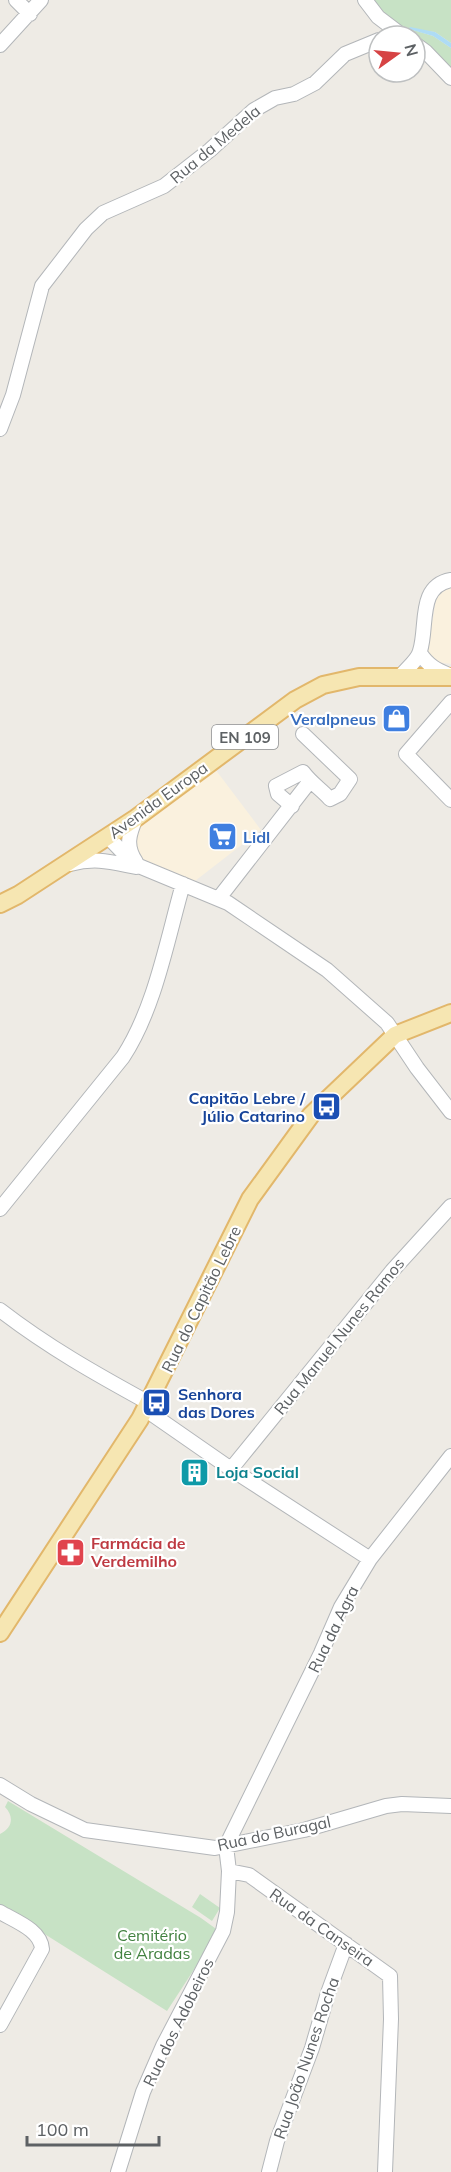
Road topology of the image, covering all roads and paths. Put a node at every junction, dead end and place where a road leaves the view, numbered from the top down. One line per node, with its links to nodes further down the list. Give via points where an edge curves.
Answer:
1 (16, 0): 4 (street)
2 (41, 0): 4 (street)
3 (365, 0): 5 (street)
4 (30, 14): 6 (street)
5 (385, 24)
6 (0, 45)
7 (367, 45): 10 (street, Rua da Medela, via 345,54 315,83 254,110 164,186 103,213 94,221 42,286)
8 (427, 53): 9 (street)
9 (451, 78)
10 (0, 429)
11 (451, 580): 12 (street, via 434,586 429,595)
12 (420, 653): 13 (street); 14 (street, via 426,663)
13 (400, 677): 14 (main road, Avenida Europa / EN 109); 20 (main road, Avenida Europa / EN 109, via 359,677 323,685 295,700)
14 (451, 677)
15 (451, 702): 18 (street, via 406,754)
16 (303, 734): 17 (street, via 350,779 340,794 330,799)
17 (310, 782): 19 (street); 19 (street, via 303,772 276,786)
18 (451, 800)
19 (292, 806): 26 (street)
20 (136, 818): 21 (main road, Avenida Europa / EN 109); 24 (street, via 129,833 129,847)
21 (108, 837): 22 (street); 23 (main road, Avenida Europa / EN 109); 24 (street, via 122,854)
22 (115, 862): 23 (street, via 87,859); 24 (street)
23 (64, 865): 27 (main road, EN 109)
24 (141, 867): 25 (street)
25 (183, 884): 26 (street); 32 (street, via 145,1018 135,1040)
26 (219, 898): 29 (street, via 327,970 387,1023)
27 (0, 904)
28 (451, 1013): 29 (main road, Rua do Capitão Lebre)
29 (395, 1035): 30 (street); 34 (main road, Rua do Capitão Lebre, via 311,1115 250,1199)
30 (451, 1112)
31 (451, 1206): 36 (street, Rua Manuel Nunes Ramos, via 392,1271)
32 (0, 1209)
33 (0, 1310): 34 (street, via 68,1359)
34 (148, 1406): 36 (street); 38 (main road, Rua do Capitão Lebre)
35 (451, 1456): 37 (street, Rua da Agra)
36 (231, 1469): 37 (street)
37 (370, 1559): 41 (street, Rua da Agra, via 342,1607)
38 (0, 1633)
39 (0, 1785): 43 (street, Rua do Buragal, via 85,1830 195,1846)
40 (451, 1806): 42 (street, Rua do Buragal, via 386,1806 304,1830)
41 (240, 1818): 42 (street); 43 (street, Rua da Agra)
42 (244, 1842): 43 (street, Rua do Buragal)
43 (226, 1846): 44 (street)
44 (229, 1871): 46 (street, Rua da Canseira, via 249,1875); 48 (street, Rua dos Adobeiros, via 223,1931 143,2092)
45 (0, 1912): 47 (street, via 37,1935 42,1949)
46 (346, 1944): 49 (street, Rua João Nunes Rocha); 50 (street, Rua da Canseira, via 390,1976)
47 (0, 2025)
48 (118, 2172)
49 (269, 2172)
50 (386, 2172)

